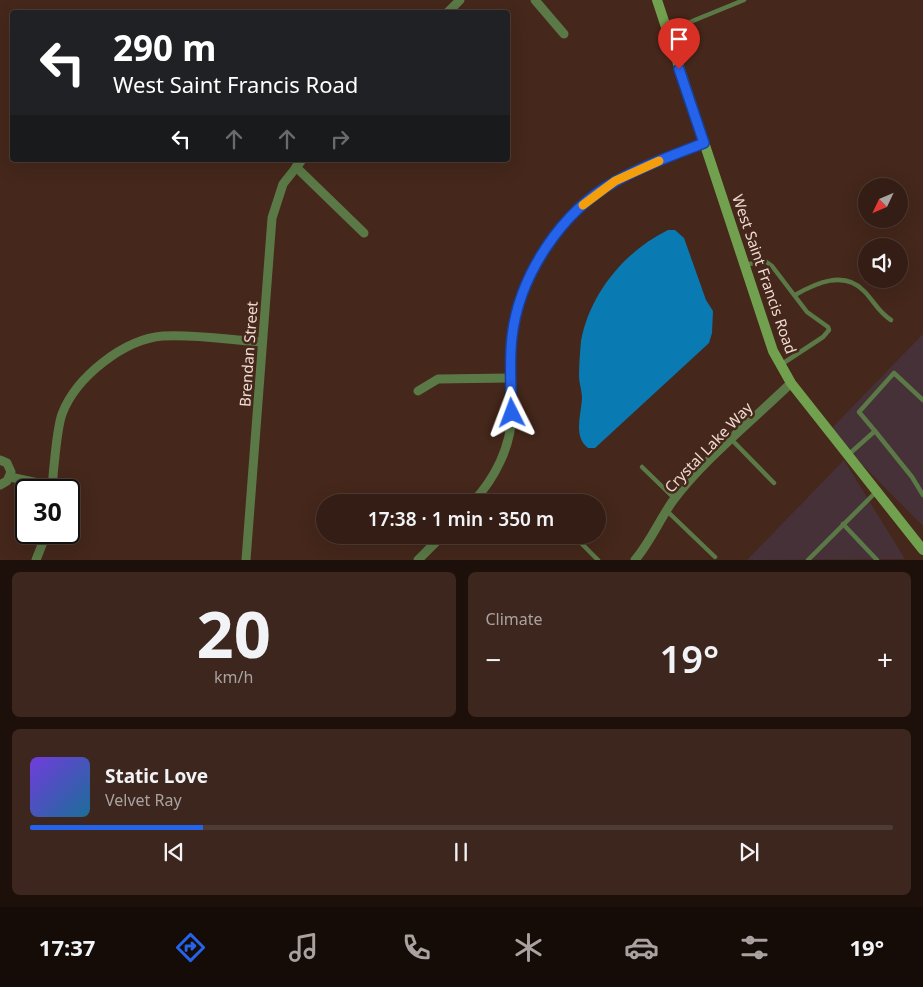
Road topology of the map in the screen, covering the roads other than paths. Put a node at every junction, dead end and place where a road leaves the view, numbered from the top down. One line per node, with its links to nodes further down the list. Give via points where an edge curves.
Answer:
1 (460, 0): 5 (street)
2 (535, 0): 7 (street)
3 (658, 0): 6 (street, West Saint Francis Road)
4 (744, 0): 6 (lane)
5 (450, 10)
6 (667, 31): 8 (street, West Saint Francis Road)
7 (564, 34)
8 (704, 143): 11 (street, West Saint Francis Road); 16 (street, via 615,181 585,203 562,226 542,254 519,306 512,336)
9 (299, 163): 10 (street); 14 (street, Brendan Street, via 283,184 272,218)
10 (364, 233)
11 (744, 265): 12 (lane, via 765,261); 15 (street, West Saint Francis Road)
12 (794, 295): 13 (lane, via 835,279 846,280 865,291); 15 (lane, via 807,312 826,324 829,330)
13 (890, 320)
14 (262, 342): 27 (street, via 162,336 136,342 116,352 79,387 61,416); 42 (street, Brendan Street)
15 (780, 365): 17 (street, West Saint Francis Road)
16 (510, 378): 18 (street, via 438,379); 31 (street, via 512,413 503,454)
17 (791, 383): 21 (street, Crystal Lake Way); 22 (street, West Saint Francis Road)
18 (418, 390)
19 (923, 400): 20 (lane, via 894,373 859,412)
20 (875, 431): 22 (lane); 32 (lane)
21 (732, 440): 28 (lane); 33 (street, Crystal Lake Way)
22 (847, 456): 30 (street, West Saint Francis Road)
23 (0, 460): 25 (street, via 10,467)
24 (642, 467): 33 (lane)
25 (10, 477): 26 (street); 29 (street)
26 (18, 479)
27 (53, 479)
28 (774, 483)
29 (0, 485)
30 (876, 492): 35 (lane); 39 (street, West Saint Francis Road)
31 (479, 494)
32 (923, 495)
33 (675, 499): 34 (street, Crystal Lake Way)
34 (668, 511): 40 (lane); 45 (street, Crystal Lake Way)
35 (843, 524): 46 (lane); 47 (lane)
36 (42, 544): 41 (street)
37 (434, 544): 43 (street)
38 (582, 544): 44 (lane)
39 (923, 550)
40 (715, 557)
41 (36, 560)
42 (246, 560)
43 (418, 560)
44 (598, 560)
45 (635, 560)
46 (808, 560)
47 (877, 560)

